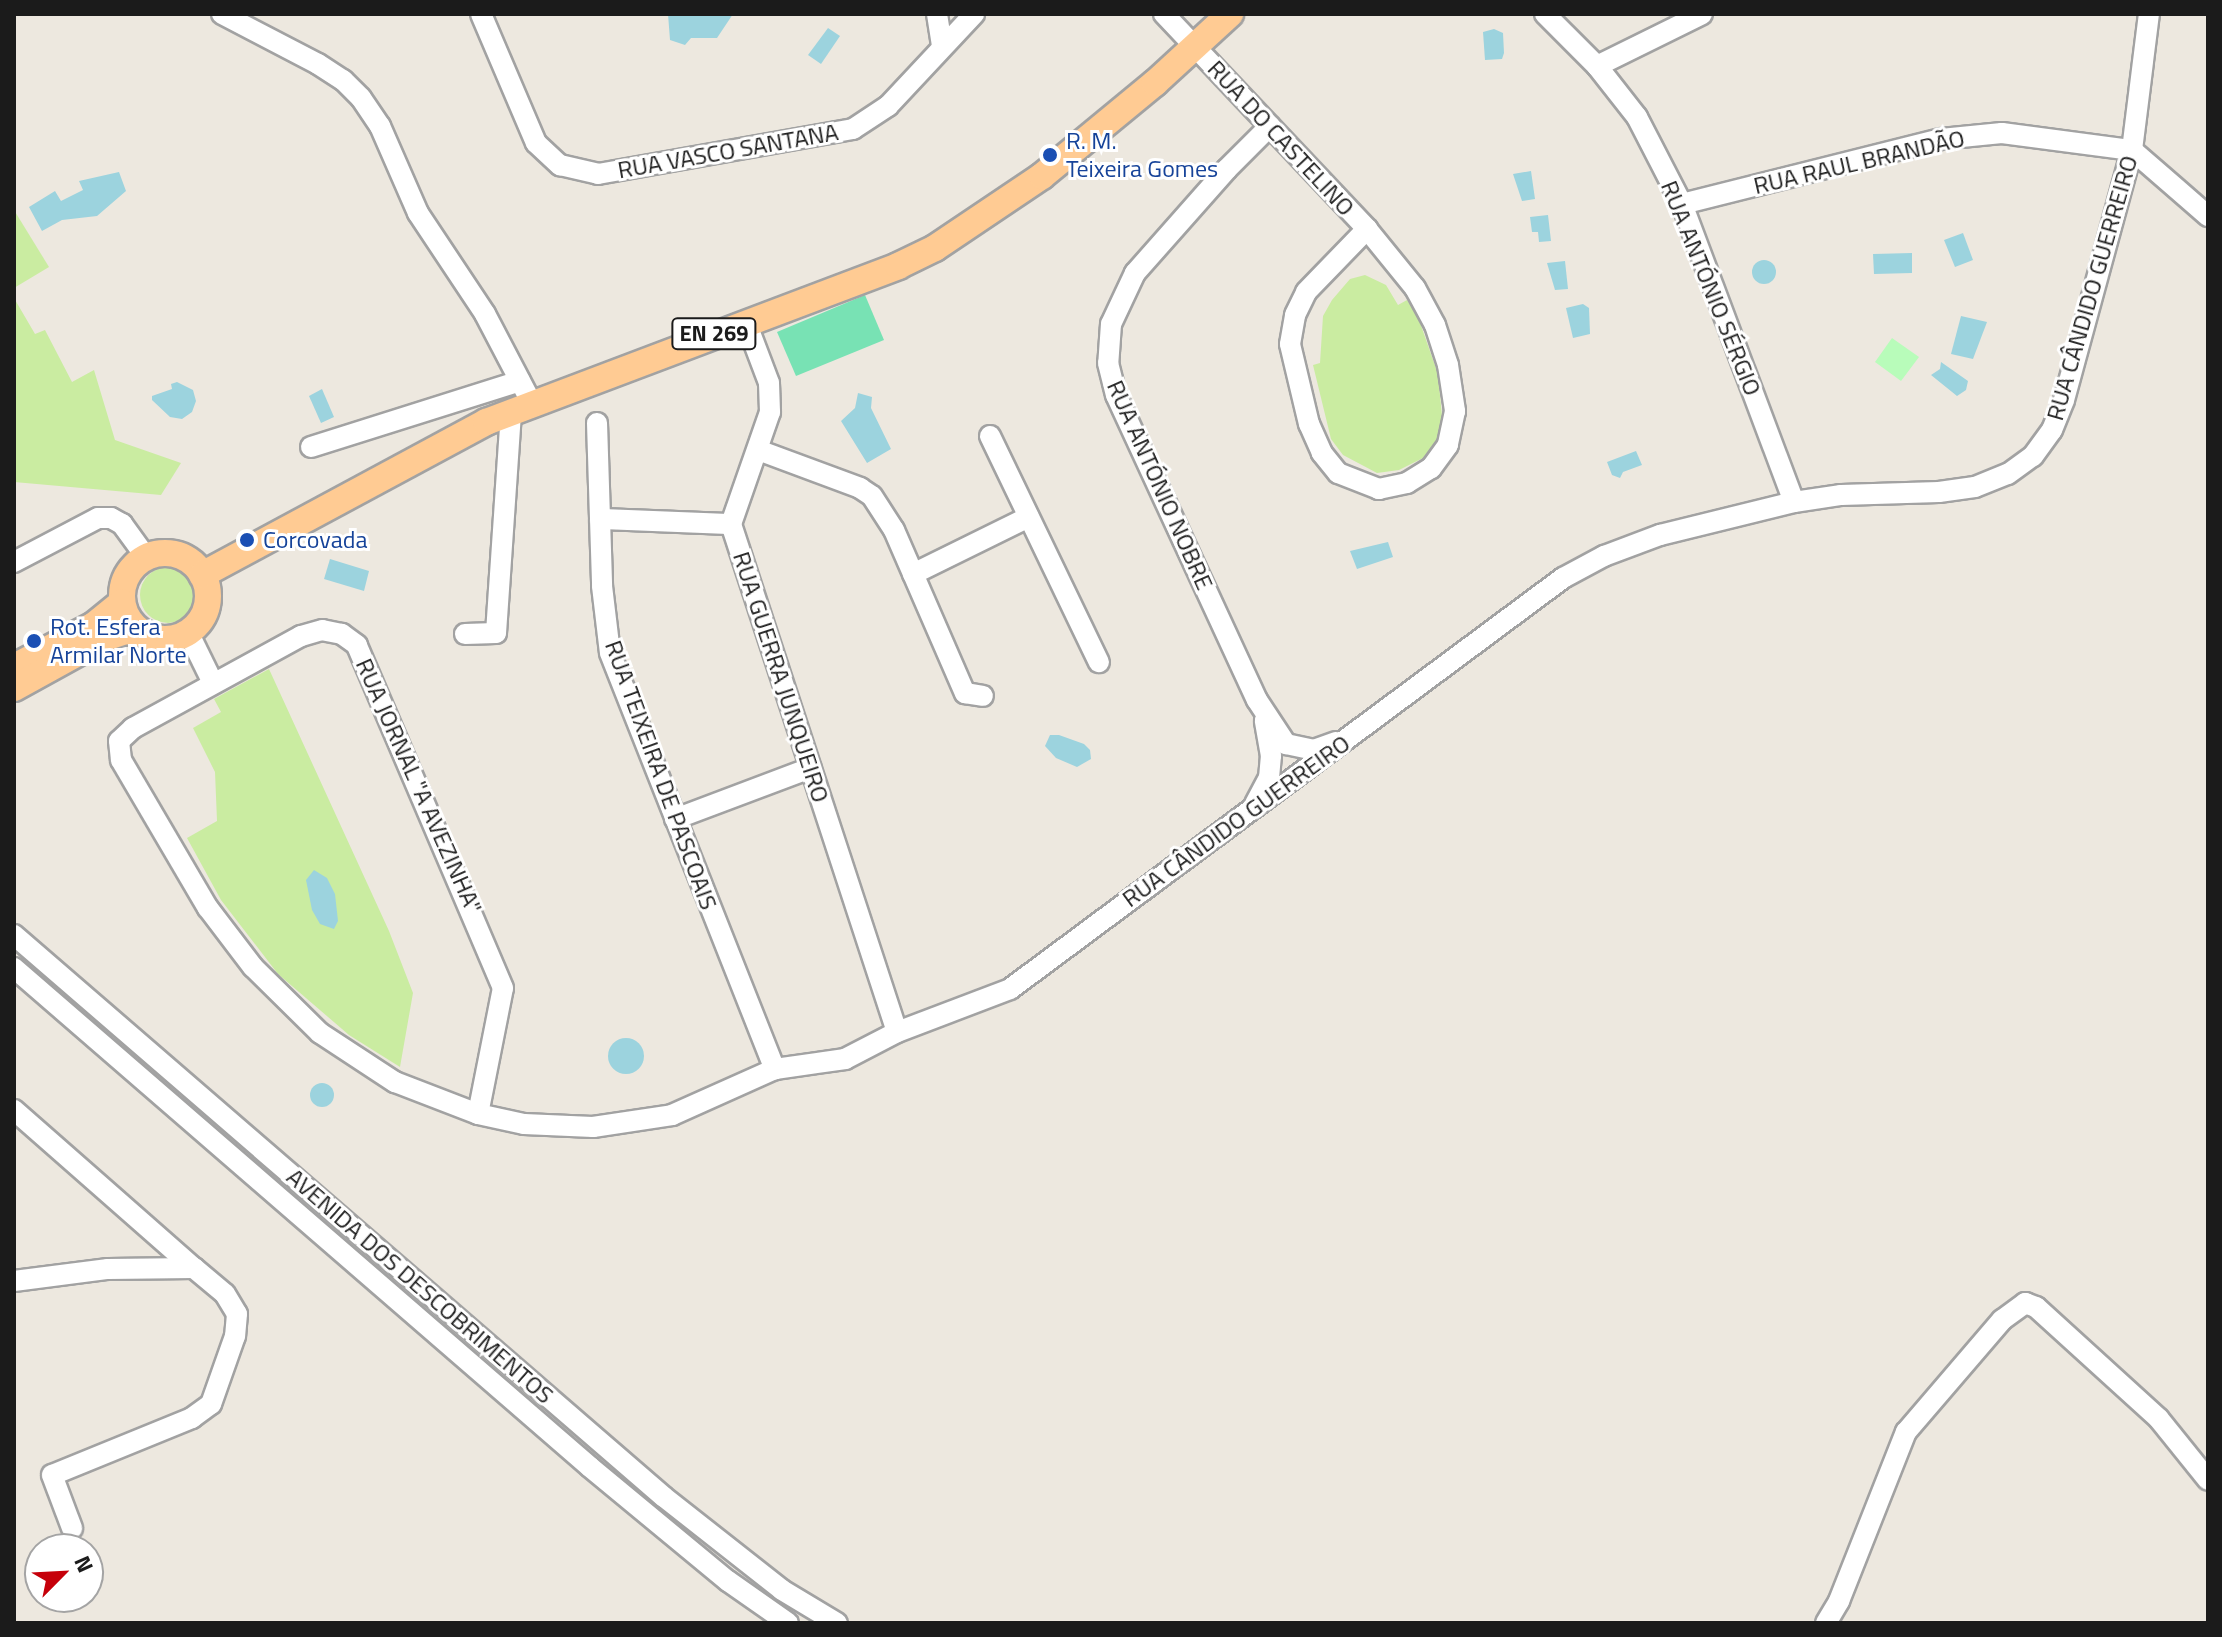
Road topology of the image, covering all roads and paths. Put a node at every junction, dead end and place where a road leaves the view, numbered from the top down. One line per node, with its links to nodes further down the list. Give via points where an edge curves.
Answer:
1 (222, 14): 19 (street, via 318,64 361,98 380,126 418,213 485,314)
2 (481, 14): 11 (street, RUA VASCO SANTANA, via 536,143 560,165 598,174 853,129 888,106)
3 (937, 14): 11 (street)
4 (974, 14): 11 (street, RUA VASCO SANTANA)
5 (1164, 14): 10 (street, RUA DO CASTELINO)
6 (1230, 14): 10 (main road, EN 269)
7 (1545, 14): 12 (street, RUA ANTÓNIO SÉRGIO)
8 (1702, 14): 12 (street)
9 (2149, 14): 14 (street, RUA CÂNDIDO GUERREIRO)
10 (1196, 46): 13 (street, RUA DO CASTELINO); 18 (main road, EN 269, via 1042,176 973,226 898,266)
11 (942, 47)
12 (1597, 66): 15 (street, RUA ANTÓNIO SÉRGIO, via 1637,117)
13 (1270, 126): 17 (street, RUA DO CASTELINO); 41 (street, RUA ANTÓNIO NOBRE, via 1135,273 1111,324 1108,363 1116,395)
14 (2132, 150): 15 (street, RUA RAUL BRANDÃO, via 2002,133 1941,139); 16 (street); 24 (street, RUA CÂNDIDO GUERREIRO, via 2064,400 2052,430 2033,456 2008,474 1975,487)
15 (1682, 204): 24 (street, RUA ANTÓNIO SÉRGIO)
16 (2208, 216)
17 (1367, 229): 17 (street, RUA DO CASTELINO, via 1306,292 1290,344 1309,424 1322,453 1338,473 1379,489 1407,483 1431,468 1448,445 1455,411 1435,325 1415,288)
18 (746, 322): 19 (main road, EN 269); 23 (street, RUA GUERRA JUNQUEIRO, via 769,383 770,412)
19 (520, 398): 22 (street); 31 (main road, EN 269); 35 (street, via 496,633)
20 (597, 423): 26 (street, RUA TEIXEIRA DE PASCOAIS)
21 (990, 436): 25 (street)
22 (311, 447)
23 (758, 450): 27 (street, RUA GUERRA JUNQUEIRO); 30 (street, via 872,496 885,512)
24 (1794, 502): 42 (street, RUA CÂNDIDO GUERREIRO, via 1660,535 1604,556 1563,578)
25 (1029, 517): 30 (street); 36 (street)
26 (600, 519): 27 (street); 46 (street, RUA TEIXEIRA DE PASCOAIS, via 610,653)
27 (731, 524): 44 (street, RUA GUERRA JUNQUEIRO)
28 (146, 557): 29 (street, via 122,524 98,518); 31 (main road, via 182,556); 32 (main road, via 125,580)
29 (14, 562)
30 (913, 574): 40 (street, via 965,693)
31 (202, 575): 33 (main road, via 208,600)
32 (122, 602): 34 (main road, via 134,626); 37 (main road, via 94,625)
33 (188, 632): 34 (main road, via 167,639); 38 (street)
34 (146, 634): 39 (main road, via 125,631 105,638)
35 (465, 634)
36 (1099, 662)
37 (14, 667)
38 (213, 683): 43 (street, RUA JORNAL "A AVEZINHA", via 133,728 119,741); 52 (street, RUA JORNAL "A AVEZINHA", via 322,630 342,634 357,645 503,988)
39 (14, 688)
40 (983, 696)
41 (1257, 700): 42 (street, RUA ANTÓNIO NOBRE, via 1286,744 1297,749 1314,750); 45 (street, RUA ANTÓNIO NOBRE, via 1268,730 1269,778)
42 (1351, 737): 45 (street, RUA CÂNDIDO GUERREIRO)
43 (121, 760): 52 (street, RUA CÂNDIDO GUERREIRO, via 208,908 263,977 320,1033 395,1082)
44 (811, 768): 46 (street); 49 (street, RUA GUERRA JUNQUEIRO)
45 (1248, 813): 49 (street, RUA CÂNDIDO GUERREIRO, via 1010,989)
46 (675, 819): 50 (street, RUA TEIXEIRA DE PASCOAIS)
47 (14, 935): 58 (street, AVENIDA DOS DESCOBRIMENTOS, via 652,1487 782,1590)
48 (14, 968): 57 (street, AVENIDA DOS DESCOBRIMENTOS, via 590,1467 728,1581)
49 (897, 1032): 50 (street, RUA CÂNDIDO GUERREIRO, via 845,1059)
50 (775, 1069): 52 (street, RUA CÂNDIDO GUERREIRO, via 704,1103 627,1124 561,1128)
51 (14, 1110): 53 (street)
52 (478, 1114)
53 (194, 1268): 54 (street, via 108,1269); 56 (street, via 225,1294 237,1314 235,1336 211,1404 192,1418 52,1475)
54 (14, 1281)
55 (2208, 1480): 59 (street, via 2159,1419 2036,1307 2025,1303 2002,1320 1906,1432)
56 (72, 1528)
57 (788, 1623)
58 (837, 1623)
59 (1826, 1623)

